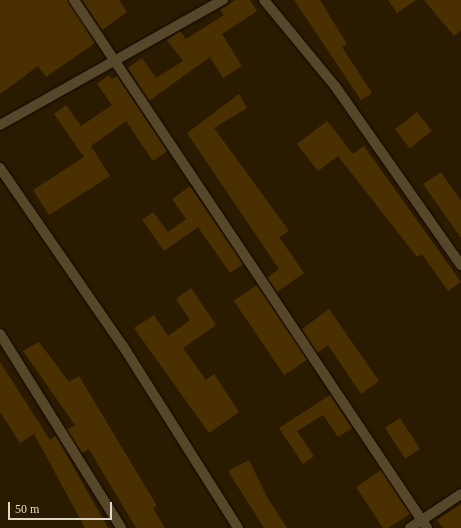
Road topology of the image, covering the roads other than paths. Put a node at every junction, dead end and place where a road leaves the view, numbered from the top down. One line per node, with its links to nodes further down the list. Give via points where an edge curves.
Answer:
1 (74, 0): 4 (street)
2 (223, 0): 4 (street)
3 (264, 0): 7 (street, via 336,86)
4 (115, 60): 5 (street); 10 (street)
5 (0, 125)
6 (0, 168): 12 (street, via 123,346)
7 (461, 265)
8 (0, 334): 11 (street)
9 (461, 494): 10 (street)
10 (424, 524): 13 (street)
11 (121, 528)
12 (238, 528)
13 (410, 528)

